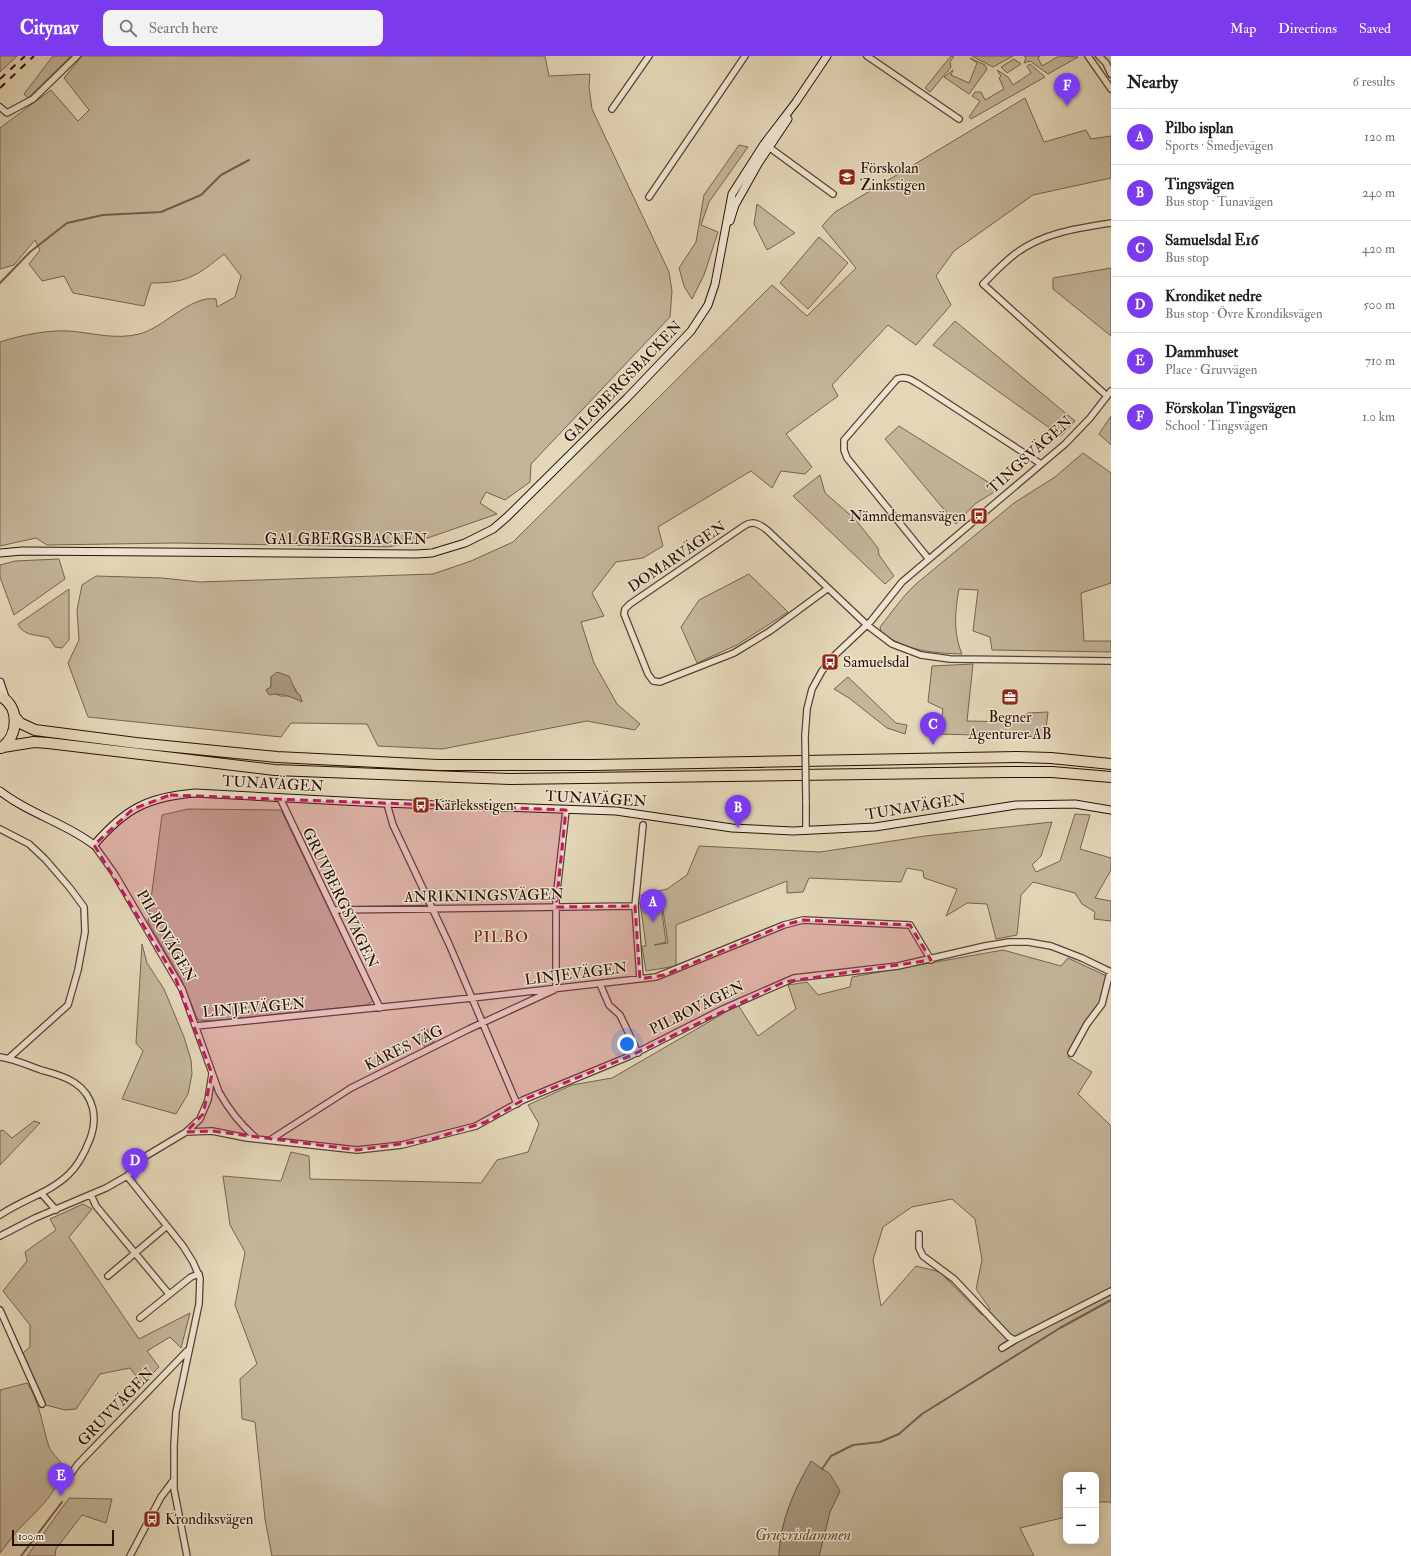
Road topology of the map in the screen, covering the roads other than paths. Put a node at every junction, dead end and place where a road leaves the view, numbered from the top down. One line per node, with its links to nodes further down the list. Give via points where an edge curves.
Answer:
1 (76, 56): 10 (street, via 26,104 7,113)
2 (649, 56): 11 (street)
3 (745, 56): 15 (street)
4 (827, 56): 13 (street, GALGBERGSBACKEN)
5 (867, 56): 12 (street)
6 (1088, 56): 9 (street)
7 (1099, 56): 8 (street)
8 (1111, 74)
9 (1111, 89)
10 (0, 107)
11 (612, 109)
12 (959, 119)
13 (767, 145): 14 (street); 20 (street, GALGBERGSBACKEN, via 732,194 715,284 708,304 691,331 530,495 504,520 476,538 432,553 416,554 30,551)
14 (833, 194)
15 (649, 197)
16 (1111, 223): 18 (street, via 1064,232 1028,245 983,284)
17 (1111, 391): 18 (street, TINGSVÄGEN)
18 (1107, 396): 19 (street, TINGSVÄGEN, via 1075,434)
19 (1041, 464): 21 (street, TINGSVÄGEN); 21 (street, via 920,385 908,378 897,379 844,440 844,450 847,458)
20 (0, 553)
21 (928, 558): 23 (street, TINGSVÄGEN, via 893,591)
22 (828, 589): 22 (street, DOMARVÄGEN, via 770,631 734,653 660,682 653,681 648,674 624,614 630,604 750,523 761,524); 23 (street, DOMARVÄGEN)
23 (867, 625): 24 (street, DOMARVÄGEN, via 900,648 933,658); 38 (street, TINGSVÄGEN, bridge, via 835,655 812,689 805,736)
24 (1111, 662)
25 (0, 682): 26 (street)
26 (3, 698): 27 (highway)
27 (15, 716): 28 (highway, via 12,735); 29 (highway, via 20,723 35,730 124,742 277,757 391,763 508,766 1051,758)
28 (2, 747): 30 (highway, via 34,742 275,770 438,778 1008,772)
29 (1111, 764)
30 (1111, 777)
31 (0, 791): 39 (street, PILBOVÄGEN, via 11,800 82,836)
32 (280, 798): 33 (street, TUNAVÄGEN); 39 (street, TUNAVÄGEN, via 195,793 170,795 133,809); 43 (street, GRUVBERGSVÄGEN)
33 (387, 804): 34 (street, TUNAVÄGEN); 42 (street, via 393,825)
34 (566, 810): 38 (street, TUNAVÄGEN, via 631,812 752,830); 41 (street)
35 (1111, 810): 38 (street, TUNAVÄGEN, via 1075,804 1016,805 875,827)
36 (644, 825): 40 (street)
37 (0, 829): 58 (street, via 29,844 46,859 84,908 86,932 68,1006)
38 (806, 831)
39 (94, 845): 54 (street, PILBOVÄGEN, via 114,873 172,971)
40 (635, 906): 41 (street, ANRIKNINGSVÄGEN); 48 (street)
41 (556, 907): 42 (street, ANRIKNINGSVÄGEN); 50 (street)
42 (432, 908): 43 (street, ANRIKNINGSVÄGEN); 51 (street)
43 (334, 910): 52 (street, GRUVBERGSVÄGEN)
44 (931, 960): 46 (street, PILBOVÄGEN, via 985,946 1028,942 1060,949); 48 (street, LINJEVÄGEN, via 913,928 908,925 803,920 784,925 664,974); 55 (street, PILBOVÄGEN, via 878,970 789,980 723,1009)
45 (1111, 964): 46 (street)
46 (1103, 968): 47 (street, PILBOVÄGEN)
47 (1111, 972): 56 (street, via 1102,1004)
48 (640, 979): 49 (street, LINJEVÄGEN)
49 (600, 984): 50 (street, LINJEVÄGEN); 55 (street, via 609,1005 620,1015)
50 (556, 989): 51 (street, LINJEVÄGEN); 53 (street, KÅRES VÄG)
51 (472, 998): 52 (street, LINJEVÄGEN); 53 (street)
52 (380, 1008): 54 (street, LINJEVÄGEN)
53 (483, 1024): 60 (street); 63 (street, KÅRES VÄG, via 345,1092)
54 (196, 1026): 59 (street, PILBOVÄGEN)
55 (638, 1053): 60 (street, PILBOVÄGEN, via 545,1089)
56 (1071, 1053)
57 (0, 1056): 58 (street)
58 (9, 1058): 65 (street, via 65,1077 83,1090 94,1107 93,1133 79,1163 59,1183)
59 (212, 1074): 61 (street, via 203,1114); 62 (street, PILBOVÄGEN, via 224,1102)
60 (517, 1104): 63 (street, PILBOVÄGEN, via 476,1126 429,1140 385,1148 356,1150)
61 (186, 1132): 62 (street, PILBOVÄGEN, via 212,1131); 64 (street, via 146,1156)
62 (256, 1138): 63 (street, PILBOVÄGEN)
63 (270, 1140)
64 (127, 1176): 66 (street); 69 (street)
65 (41, 1193): 67 (street); 68 (street)
66 (90, 1195): 67 (street); 72 (street, via 96,1206)
67 (56, 1210): 71 (street)
68 (0, 1215)
69 (167, 1226): 72 (street); 73 (street, via 189,1254)
70 (919, 1234): 79 (street, via 920,1248 924,1256 954,1279 1010,1337)
71 (0, 1236)
72 (135, 1253): 74 (street); 76 (street)
73 (199, 1274): 76 (street); 81 (street, via 200,1294)
74 (108, 1276)
75 (1111, 1291): 79 (street)
76 (169, 1294): 78 (street)
77 (0, 1310): 82 (street)
78 (140, 1318)
79 (1016, 1340): 80 (street)
80 (1002, 1348)
81 (188, 1351): 83 (street, via 176,1412); 84 (street, GRUVVÄGEN, via 91,1450)
82 (42, 1404)
83 (173, 1481): 85 (street, via 161,1497); 86 (street)
84 (65, 1482)
85 (130, 1556)
86 (187, 1556)

